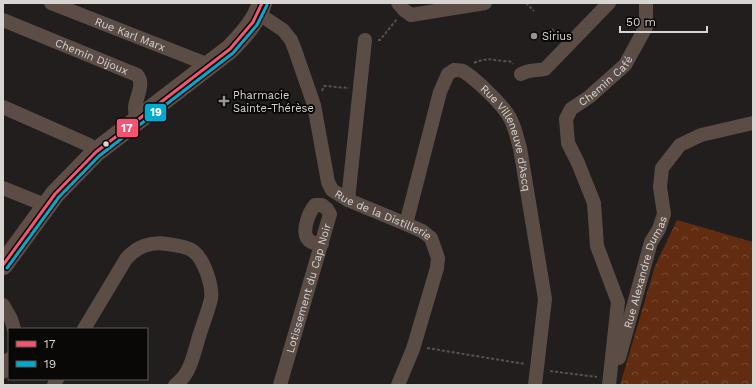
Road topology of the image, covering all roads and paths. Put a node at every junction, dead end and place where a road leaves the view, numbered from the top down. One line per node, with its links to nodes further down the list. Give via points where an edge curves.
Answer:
1 (51, 3): 12 (street, Rue Karl Marx)
2 (485, 3): 7 (street)
3 (526, 3): 9 (path)
4 (609, 3): 14 (street, via 545,68 529,70)
5 (646, 3): 34 (street, Chemin Café, via 646,27 625,65 589,97 571,109 566,119 568,143 594,203 596,246 618,302)
6 (401, 7): 7 (street, via 412,15); 11 (path, via 380,40)
7 (439, 7)
8 (260, 8): 12 (main road, via 245,33); 16 (street, Rue de la Distillerie, via 290,40)
9 (534, 11)
10 (3, 20): 18 (street, Chemin Dijoux, via 137,75 141,83 135,108)
11 (365, 40): 15 (street)
12 (209, 65): 18 (main road)
13 (465, 73): 14 (path, via 475,63 492,58 511,61); 24 (street, via 462,70 454,70 448,74 440,92); 32 (street, Rue Villeneuve d'Ascq, via 480,84 502,108 510,118 516,133 545,299)
14 (522, 74)
15 (360, 88): 16 (path, via 324,86 321,93); 22 (street)
16 (311, 95): 22 (street, Rue de la Distillerie, via 328,182 332,190)
17 (3, 108): 20 (street, via 88,145)
18 (137, 121): 20 (main road)
19 (753, 123): 34 (street, Rue Alexandre Dumas, via 701,135 680,145 662,168 660,187 664,214 651,242 634,308)
20 (96, 152): 23 (main road)
21 (3, 188): 23 (street)
22 (348, 200): 24 (street, Rue de la Distillerie)
23 (45, 205): 26 (main road)
24 (406, 224): 30 (street, Rue de la Distillerie, via 431,238 438,258)
25 (322, 244): 25 (street, Lotissement du Cap Noir, via 313,243 307,238 305,231 315,205 322,205 330,214); 36 (street, Lotissement du Cap Noir)
26 (3, 265)
27 (3, 305): 28 (street)
28 (14, 328)
29 (85, 328): 35 (street, via 133,251 160,243 180,246 194,252 205,266 211,297 188,371)
30 (414, 346): 32 (path); 37 (street, Rue de la Distillerie)
31 (8, 361): 33 (street)
32 (538, 368): 34 (path); 38 (street, Rue Villeneuve d'Ascq)
33 (3, 372)
34 (610, 383)
35 (175, 385)
36 (280, 385)
37 (398, 385)
38 (535, 385)

